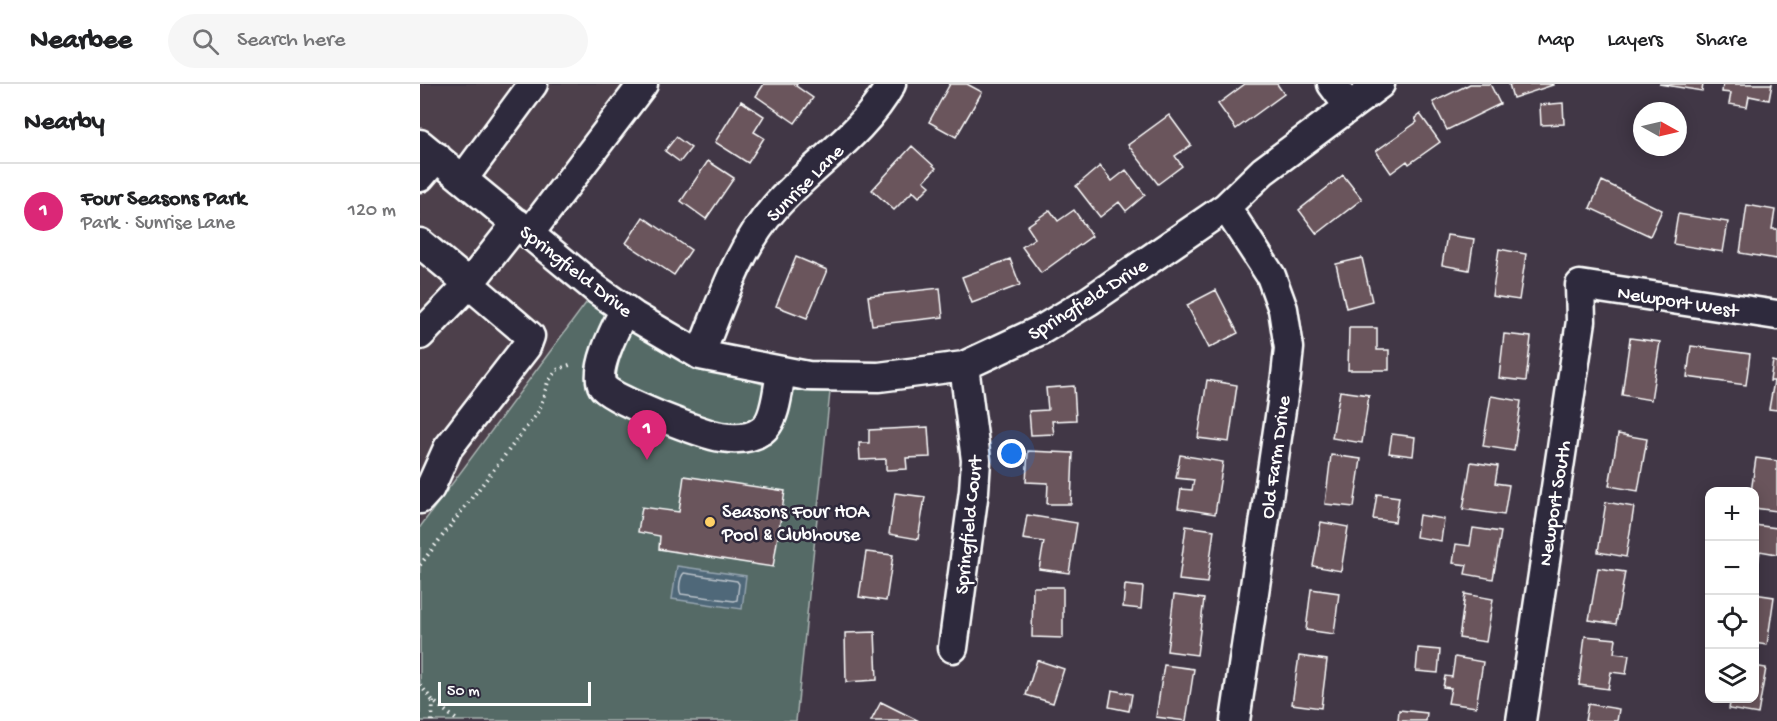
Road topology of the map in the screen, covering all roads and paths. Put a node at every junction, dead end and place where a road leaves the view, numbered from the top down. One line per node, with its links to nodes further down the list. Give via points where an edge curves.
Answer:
1 (533, 84): 8 (street)
2 (643, 84): 10 (street)
3 (891, 84): 17 (street, Sunrise Lane, via 870,117 774,208 757,231 735,269)
4 (1332, 84): 6 (street)
5 (1380, 84): 6 (street, Springfield Drive)
6 (1349, 107): 9 (street, Springfield Drive, via 1263,171)
7 (426, 159): 8 (street, Springfield Drive)
8 (463, 179): 10 (street, Springfield Drive)
9 (1226, 207): 19 (street, Springfield Drive, via 1089,301 1041,330); 29 (street, Old Farm Drive, via 1271,276 1283,309 1289,348)
10 (523, 229): 12 (street); 14 (street, Springfield Drive)
11 (420, 243): 12 (street)
12 (469, 284): 16 (street); 21 (street, via 530,336 526,347 448,448)
13 (1580, 285): 15 (street, Newport West); 30 (street, Newport South, via 1581,321)
14 (625, 309): 17 (street, Springfield Drive); 20 (street, via 607,345 601,380 603,388 624,402 720,437 748,437 764,430 772,417)
15 (1777, 315)
16 (420, 335)
17 (700, 354): 20 (street, Springfield Drive)
18 (572, 364): 23 (path, via 557,370 548,382 538,411)
19 (964, 366): 20 (street, Springfield Drive, via 879,377 808,376); 24 (street, Springfield Court, via 976,460)
20 (781, 371)
21 (429, 465): 22 (street, via 430,488)
22 (420, 500)
23 (420, 565)
24 (953, 648)
25 (420, 685): 26 (path)
26 (433, 701): 27 (path); 28 (path)
27 (432, 721)
28 (458, 721)
29 (1235, 721)
30 (1521, 721)

